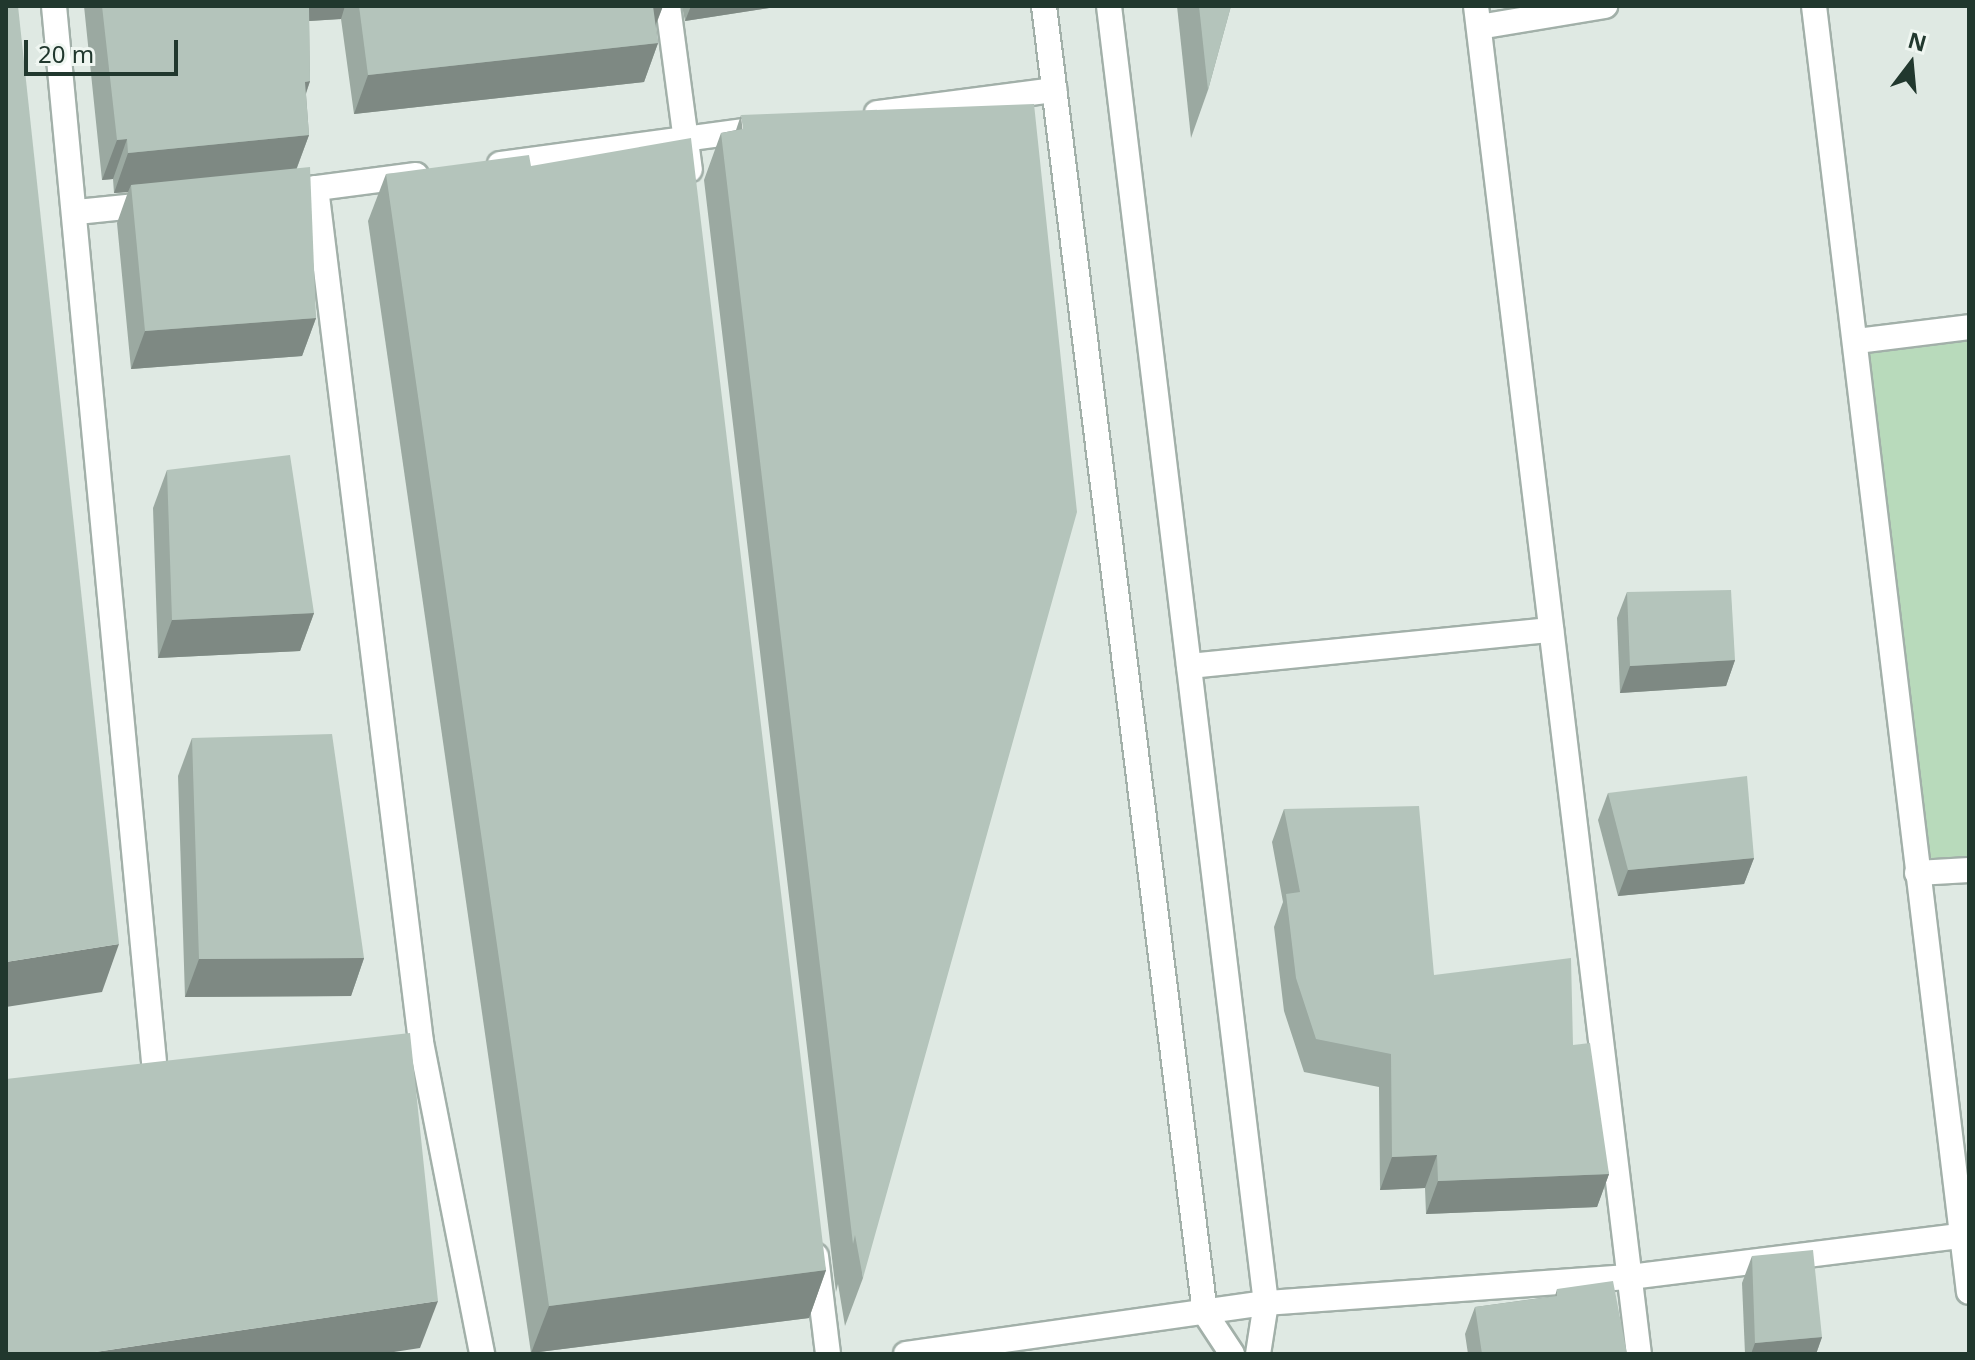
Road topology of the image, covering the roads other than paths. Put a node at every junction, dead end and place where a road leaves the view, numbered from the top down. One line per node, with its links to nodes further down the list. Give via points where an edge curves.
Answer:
1 (54, 6): 18 (street)
2 (668, 6): 11 (street)
3 (1044, 6): 8 (street)
4 (1109, 6): 22 (street)
5 (1605, 6): 7 (street)
6 (1814, 6): 20 (street)
7 (1478, 17): 21 (street)
8 (1055, 90): 9 (street); 35 (street)
9 (855, 116)
10 (779, 126): 11 (street)
11 (687, 139): 12 (street); 17 (street)
12 (470, 168)
13 (439, 172): 14 (street)
14 (316, 188): 15 (street); 25 (street)
15 (271, 193)
16 (181, 201): 18 (street)
17 (694, 202)
18 (77, 212): 28 (street)
19 (1969, 327): 20 (street)
20 (1857, 341): 24 (street)
21 (1551, 630): 22 (street); 32 (street)
22 (1189, 666): 34 (street)
23 (1969, 870): 24 (street)
24 (1917, 873): 31 (street)
25 (421, 1042): 26 (street); 36 (street)
26 (390, 1046)
27 (186, 1069): 28 (street)
28 (155, 1072): 29 (street)
29 (125, 1075)
30 (813, 1228): 37 (street)
31 (1965, 1235): 32 (street); 33 (street)
32 (1630, 1277): 34 (street); 41 (street)
33 (1969, 1292)
34 (1266, 1303): 35 (street); 40 (street)
35 (1205, 1313): 38 (street); 39 (street)
36 (482, 1354)
37 (828, 1354)
38 (906, 1354)
39 (1232, 1354)
40 (1258, 1354)
41 (1639, 1354)

